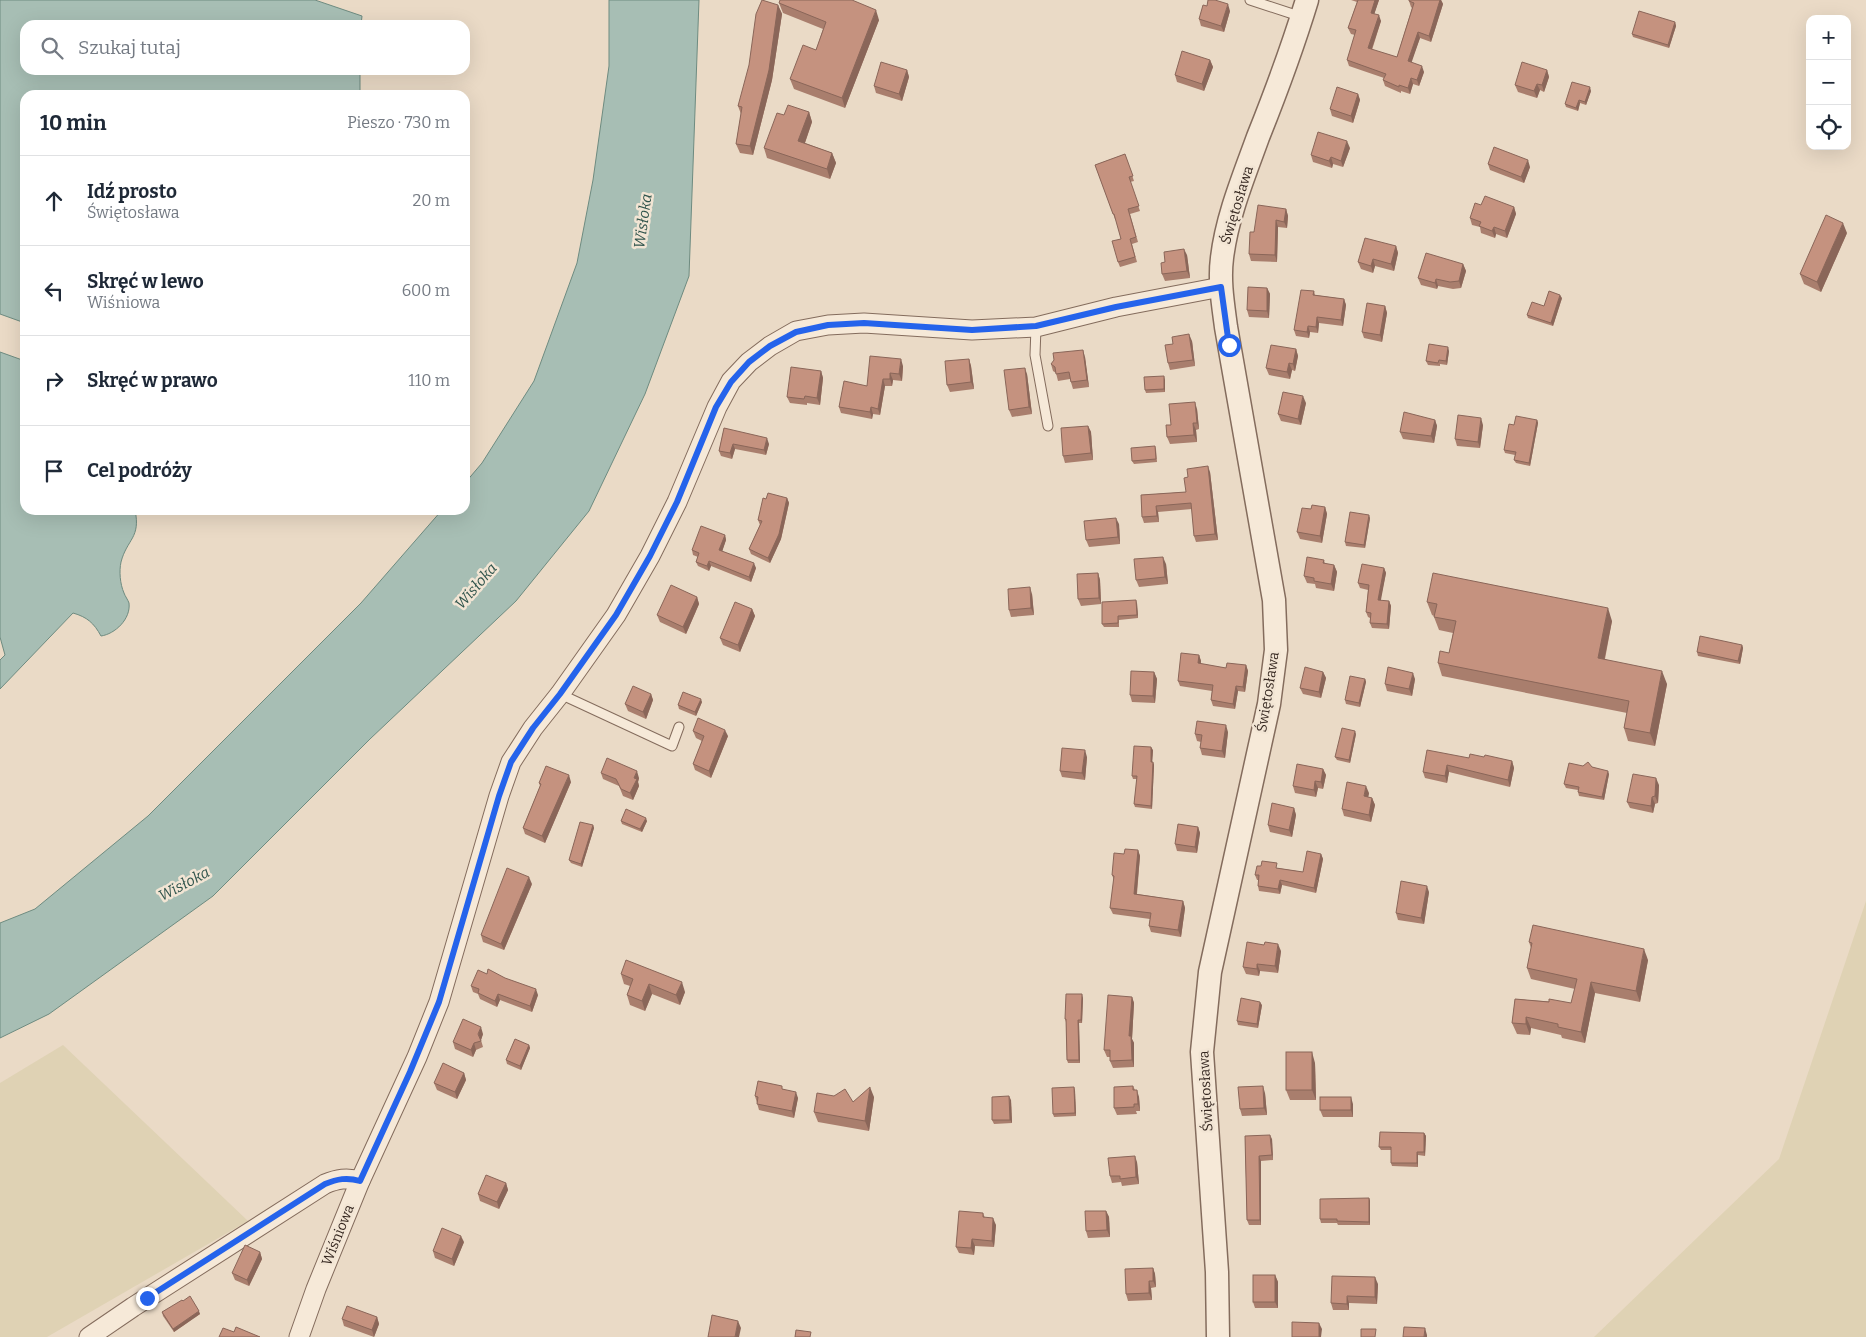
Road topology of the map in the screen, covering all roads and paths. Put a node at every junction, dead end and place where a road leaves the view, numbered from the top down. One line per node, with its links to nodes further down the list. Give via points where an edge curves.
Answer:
1 (1250, 0): 2 (lane)
2 (1304, 8): 3 (street, Świętosława, via 1226,230)
3 (1221, 287): 4 (street, Wiśniowa); 11 (street, Świętosława, via 1271,579 1276,632 1269,704 1210,972 1202,1052)
4 (1036, 326): 5 (lane, via 1036,355); 6 (street, Wiśniowa, via 972,330 864,323 828,325 796,332 749,362 731,382 716,407 677,502 650,556 616,615)
5 (1048, 426)
6 (560, 694): 7 (lane, via 672,746); 8 (street, Wiśniowa, via 511,762 439,1002)
7 (679, 727)
8 (360, 1181): 9 (street, via 351,1178 325,1184); 10 (street, Wiśniowa)
9 (89, 1337)
10 (299, 1337)
11 (1218, 1337)

